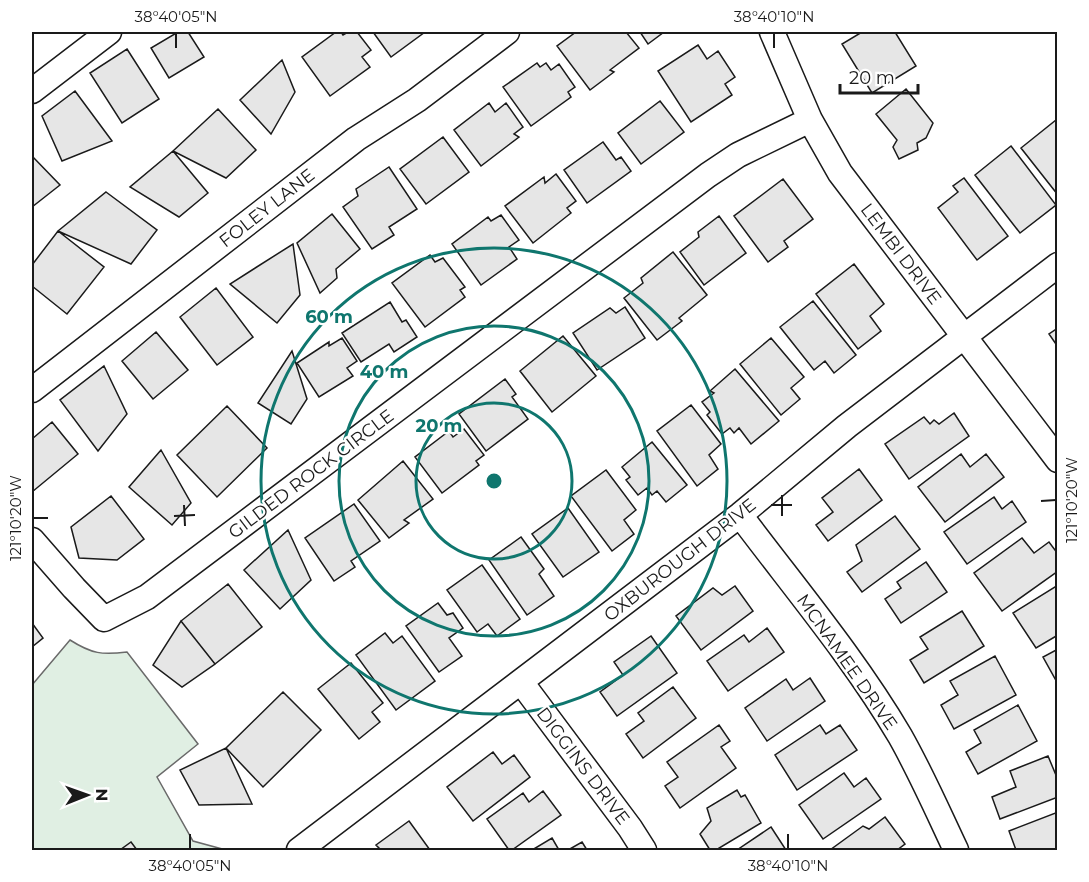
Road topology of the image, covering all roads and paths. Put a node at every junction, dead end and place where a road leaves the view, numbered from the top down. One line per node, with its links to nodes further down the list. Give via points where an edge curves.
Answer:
1 (109, 32): 4 (street)
2 (507, 32): 8 (street, FOLEY LANE, via 417,100 356,139)
3 (772, 32): 5 (street, LEMBI DRIVE)
4 (32, 91)
5 (810, 120): 7 (street, LEMBI DRIVE, via 840,173); 11 (street, GILDED ROCK CIRCLE, via 738,155 708,175 147,597 104,619)
6 (1058, 266): 7 (street, OXBUROUGH DRIVE)
7 (964, 337): 9 (street, LEMBI DRIVE); 10 (street, OXBUROUGH DRIVE, via 847,426)
8 (32, 390)
9 (1058, 460)
10 (740, 515): 12 (street, OXBUROUGH DRIVE); 15 (street, MCNAMEE DRIVE, via 862,677 899,736)
11 (32, 540)
12 (520, 682): 13 (street, OXBUROUGH DRIVE); 14 (street, DIGGINS DRIVE)
13 (299, 850)
14 (644, 850)
15 (956, 850)

